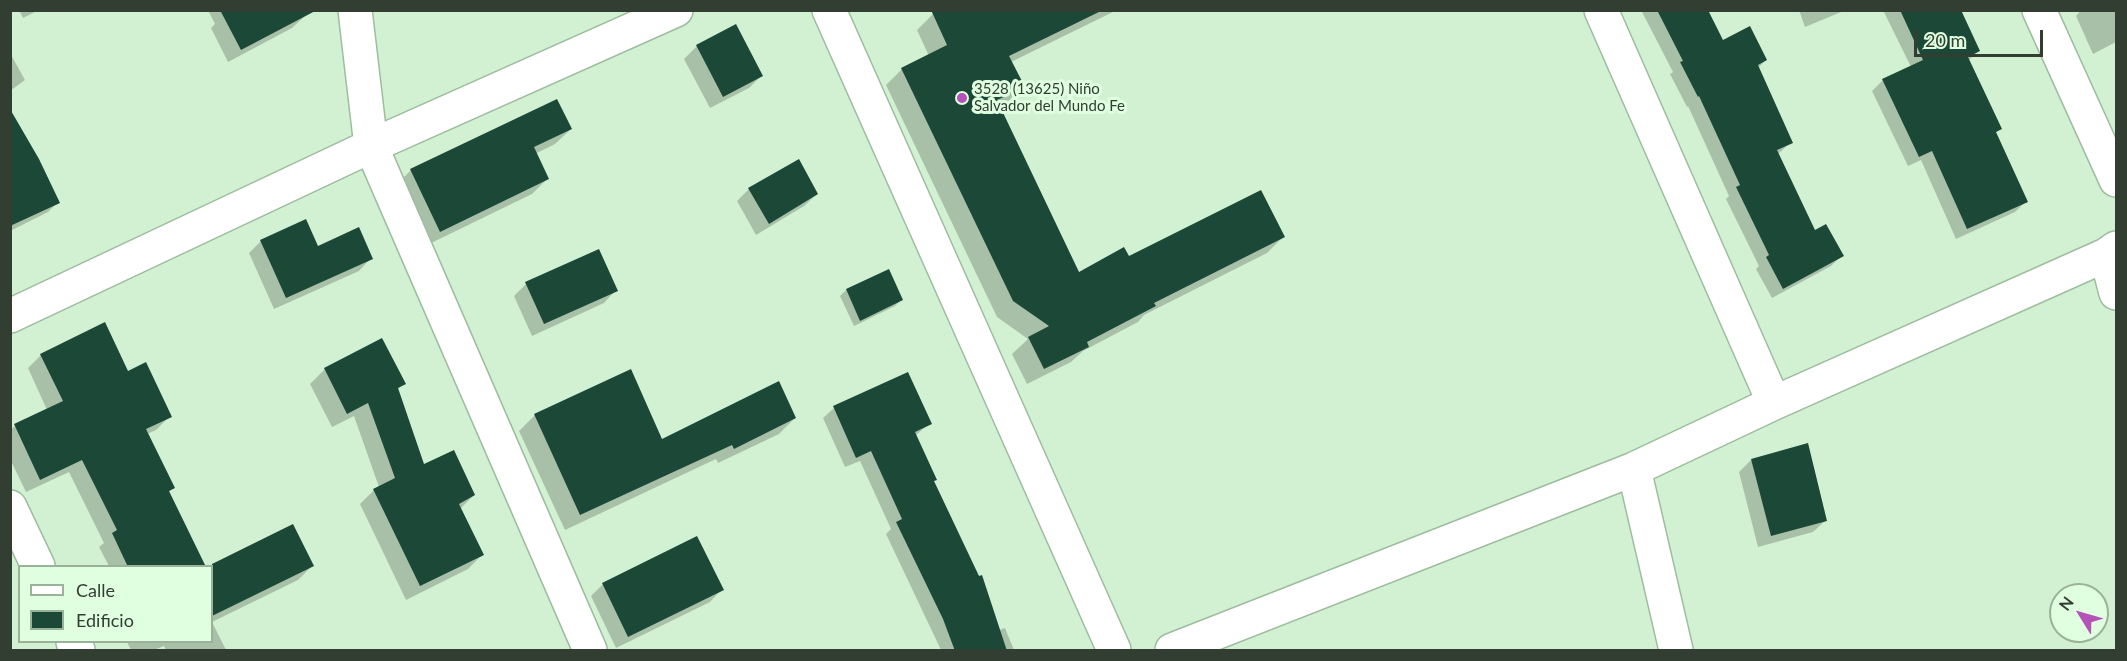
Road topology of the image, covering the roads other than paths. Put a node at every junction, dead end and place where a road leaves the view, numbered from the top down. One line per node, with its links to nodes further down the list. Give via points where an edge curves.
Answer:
1 (355, 10): 6 (street)
2 (676, 10): 6 (street)
3 (829, 10): 16 (street)
4 (1601, 10): 11 (street)
5 (2039, 10): 7 (street)
6 (370, 146): 10 (street); 15 (street)
7 (2116, 180)
8 (2111, 251): 9 (street); 11 (street)
9 (2116, 293)
10 (10, 316)
11 (1774, 403): 12 (street)
12 (1634, 469): 17 (street); 18 (street)
13 (10, 507): 14 (street)
14 (37, 565)
15 (590, 651)
16 (1114, 651)
17 (1172, 651)
18 (1676, 651)

